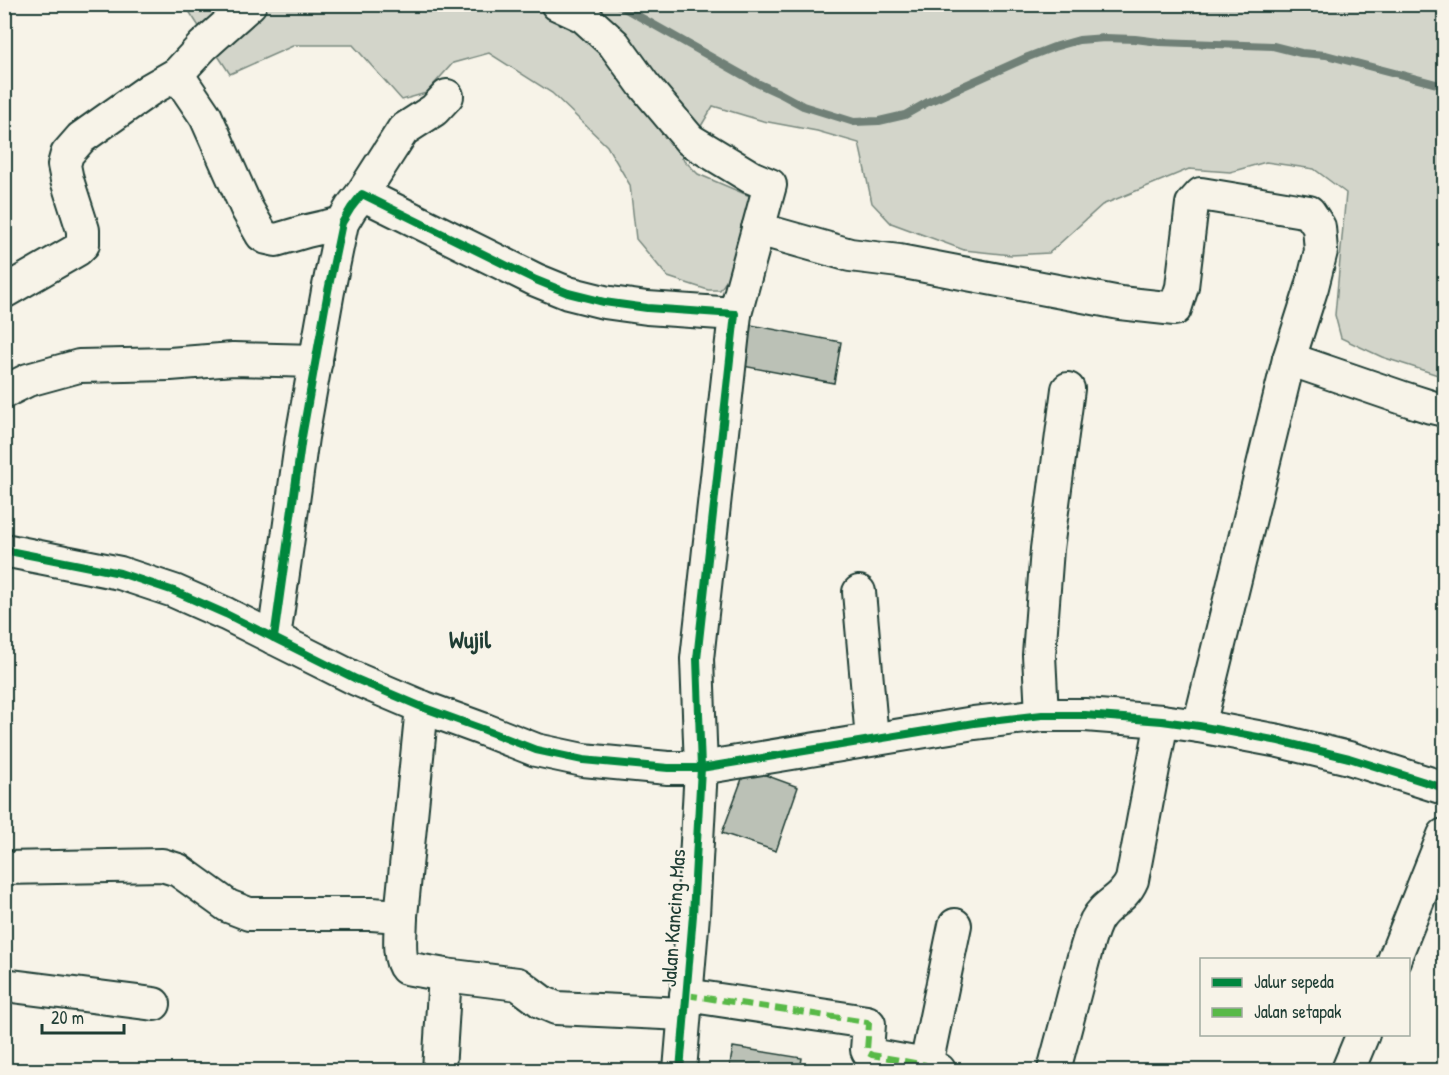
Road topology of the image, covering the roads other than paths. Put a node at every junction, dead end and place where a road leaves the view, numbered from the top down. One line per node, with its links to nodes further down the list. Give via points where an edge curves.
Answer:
1 (250, 4): 3 (street)
2 (557, 4): 7 (street, Jalan Kancing Mas, via 583,16 614,44 690,140 770,185)
3 (177, 74): 6 (street, via 206,117 262,235 276,240); 8 (street, via 81,138 67,154 64,165 84,230 83,244)
4 (447, 96): 5 (street, via 403,129)
5 (362, 194): 6 (street); 9 (street, via 568,293 647,308)
6 (342, 223): 11 (street)
7 (758, 229): 9 (street, Jalan Kancing Mas); 10 (street, via 850,255 1120,303 1175,309 1182,287 1192,204 1201,194 1309,212 1319,227 1321,250)
8 (4, 292)
9 (735, 314): 23 (street, Jalan Kancing Mas, via 697,659)
10 (1289, 359): 14 (street); 21 (street)
11 (316, 361): 13 (street, via 233,358 80,366 28,380); 17 (street)
12 (1068, 389): 19 (street, via 1047,549 1039,655)
13 (4, 392)
14 (1444, 410)
15 (4, 550): 17 (street, via 90,567 174,591)
16 (859, 592): 22 (street)
17 (274, 638): 18 (street)
18 (422, 707): 23 (street, via 536,750 583,760); 27 (street)
19 (1042, 715): 20 (street); 22 (street)
20 (1162, 722): 21 (street); 38 (street, via 1132,880 1128,890 1101,912 1095,923)
21 (1199, 726): 24 (street, via 1348,758)
22 (872, 739): 23 (street)
23 (701, 768): 33 (street, Jalan Kancing Mas)
24 (1444, 788)
25 (1444, 835): 29 (street)
26 (4, 868): 27 (street, via 162,865 178,870 228,906 249,914)
27 (401, 916): 30 (street, via 402,964)
28 (955, 925): 35 (street)
29 (1395, 958)
30 (445, 975): 33 (street, via 518,984 556,1008); 36 (street)
31 (4, 985): 32 (street)
32 (154, 1004)
33 (685, 1005): 35 (street, via 867,1022 870,1054); 37 (street, Jalan Kancing Mas)
34 (1363, 1036): 39 (street)
35 (930, 1069)
36 (439, 1071)
37 (680, 1071)
38 (1054, 1071)
39 (1348, 1071)

